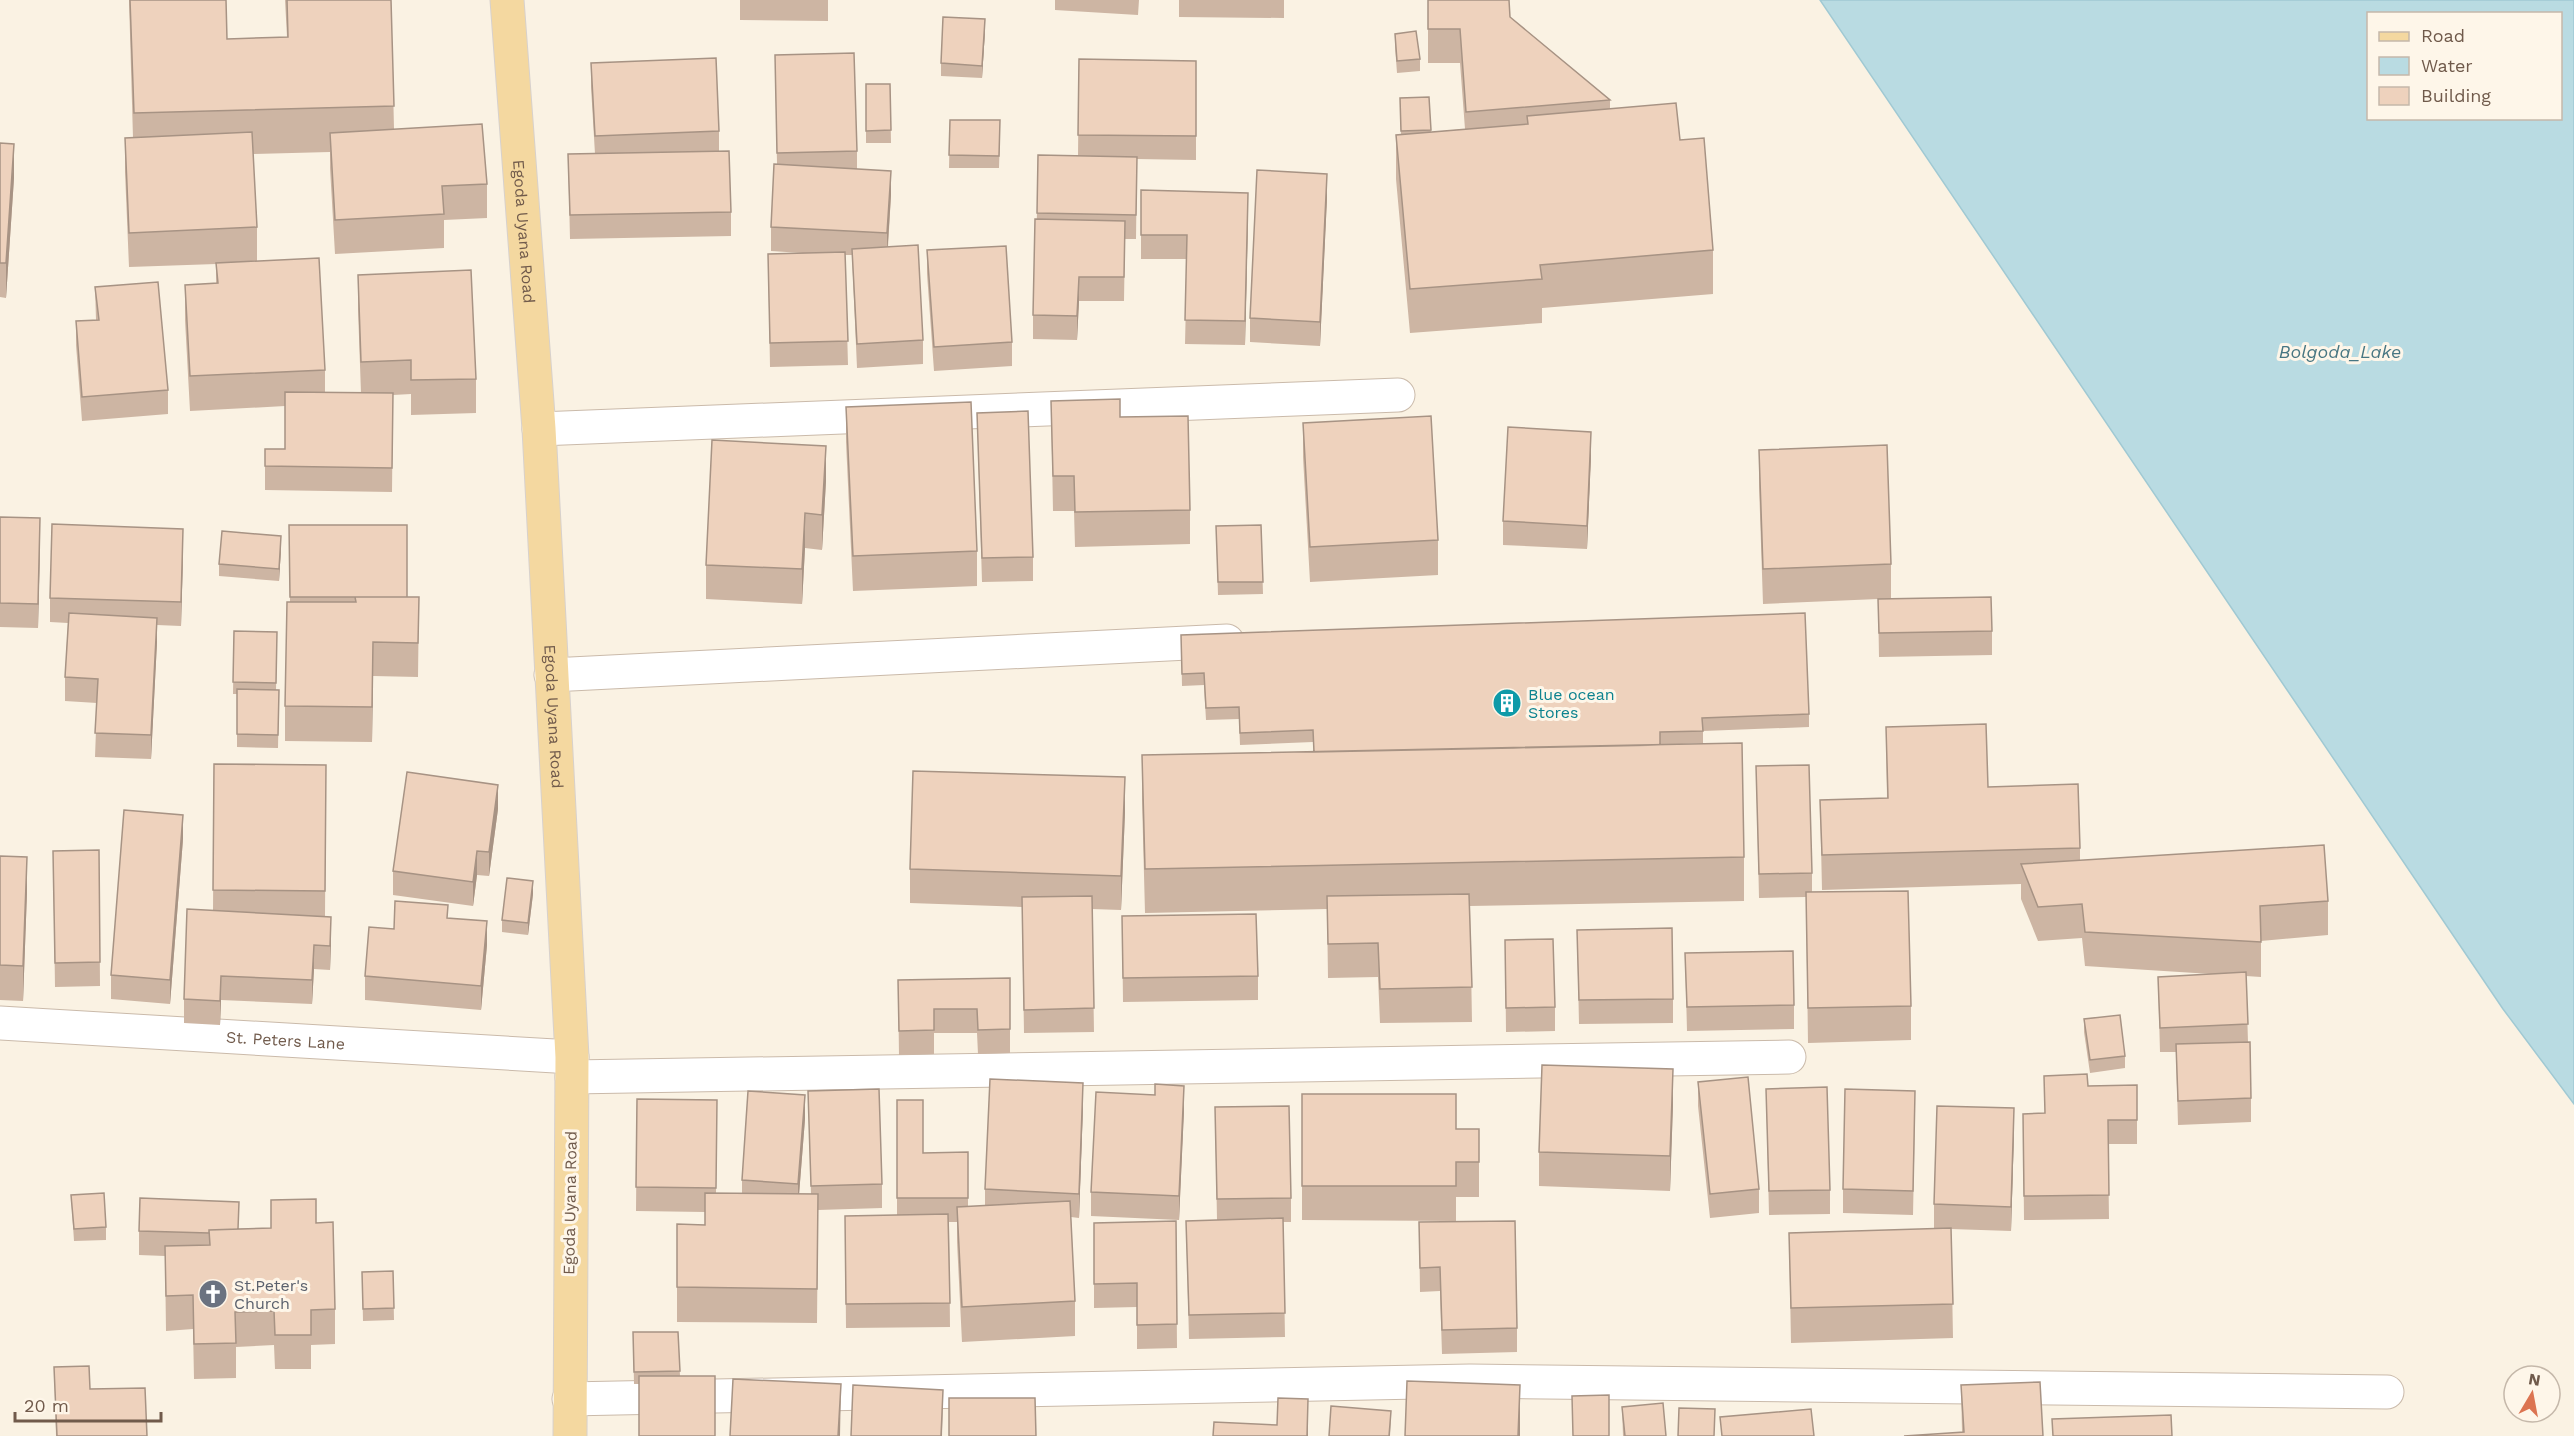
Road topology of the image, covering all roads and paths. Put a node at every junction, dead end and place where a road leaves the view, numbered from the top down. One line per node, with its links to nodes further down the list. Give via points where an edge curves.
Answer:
1 (507, 0): 3 (main road, Egoda Uyana Road)
2 (1398, 395): 3 (street)
3 (539, 429): 5 (main road, Egoda Uyana Road)
4 (1253, 639): 5 (street)
5 (551, 675): 8 (main road, Egoda Uyana Road)
6 (0, 1023): 8 (street, St. Peters Lane)
7 (1789, 1057): 8 (street, St. Peters Lane)
8 (572, 1067): 10 (main road, Egoda Uyana Road)
9 (2387, 1392): 10 (street, via 1470,1381)
10 (569, 1399): 11 (main road, Egoda Uyana Road)
11 (570, 1436)

